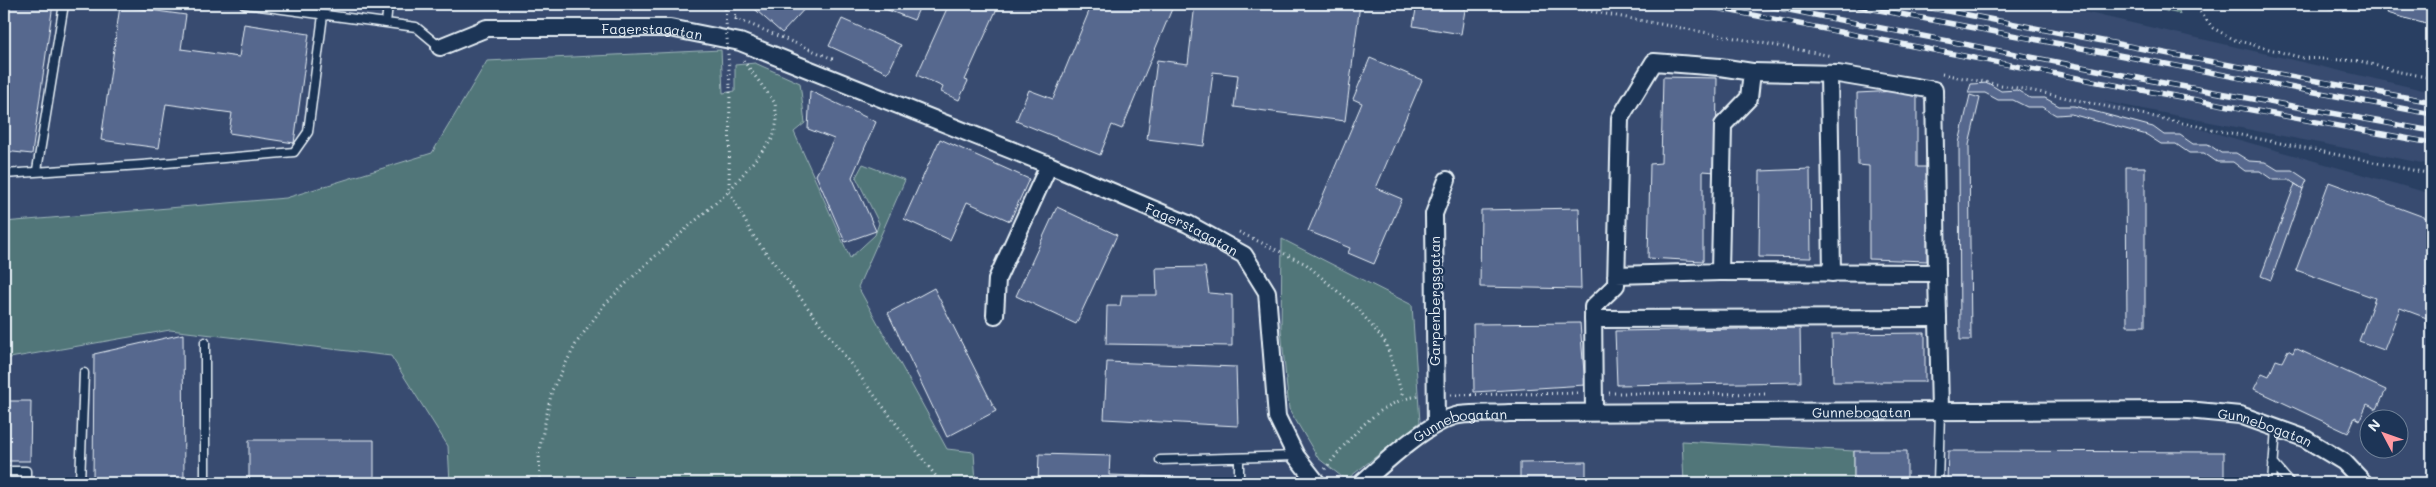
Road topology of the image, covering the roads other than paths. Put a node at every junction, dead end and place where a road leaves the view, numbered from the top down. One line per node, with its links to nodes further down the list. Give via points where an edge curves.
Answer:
1 (64, 4): 10 (lane)
2 (244, 4): 4 (lane, Fagerstagatan)
3 (388, 4): 5 (lane)
4 (323, 15): 5 (lane, Fagerstagatan); 10 (lane, via 308,132 294,152)
5 (386, 23): 6 (lane, Fagerstagatan, via 416,27)
6 (440, 47): 9 (street, Fagerstagatan, via 487,28 670,28 740,42)
7 (1752, 72): 8 (street); 13 (street, via 1749,98 1723,125); 16 (street, via 1720,66 1654,62 1620,118)
8 (1829, 74): 14 (street); 15 (street, via 1934,90)
9 (1049, 165): 17 (street, via 997,279); 26 (street, Fagerstagatan, via 1188,224 1244,254 1267,292 1277,416)
10 (37, 170): 11 (lane)
11 (4, 174)
12 (1447, 180): 24 (street, Garpenbergsgatan, via 1434,214)
13 (1720, 272): 14 (street); 16 (street)
14 (1832, 273): 15 (street)
15 (1937, 273): 18 (street)
16 (1616, 275): 19 (street, via 1616,285 1593,306)
17 (995, 315)
18 (1938, 318): 19 (street); 22 (street)
19 (1593, 319): 23 (street)
20 (205, 342): 33 (lane)
21 (84, 373): 32 (lane)
22 (1940, 411): 23 (street, Gunnebogatan); 25 (street, Gunnebogatan, via 2187,410 2240,415); 37 (lane)
23 (1594, 412): 24 (street, Gunnebogatan, via 1459,416)
24 (1436, 424): 36 (street, Gunnebogatan, via 1384,462)
25 (2276, 428): 29 (lane); 40 (street, Gunnebogatan, via 2304,438 2344,462)
26 (1296, 456): 27 (lane); 35 (street, Fagerstagatan)
27 (1239, 458): 28 (lane); 34 (lane)
28 (1160, 460)
29 (2273, 463): 38 (lane); 39 (lane)
30 (4, 472): 31 (lane, via 26,471)
31 (26, 483)
32 (80, 483)
33 (205, 483)
34 (1239, 483)
35 (1317, 483)
36 (1362, 483)
37 (1938, 483)
38 (2272, 483)
39 (2290, 483)
40 (2364, 483)

